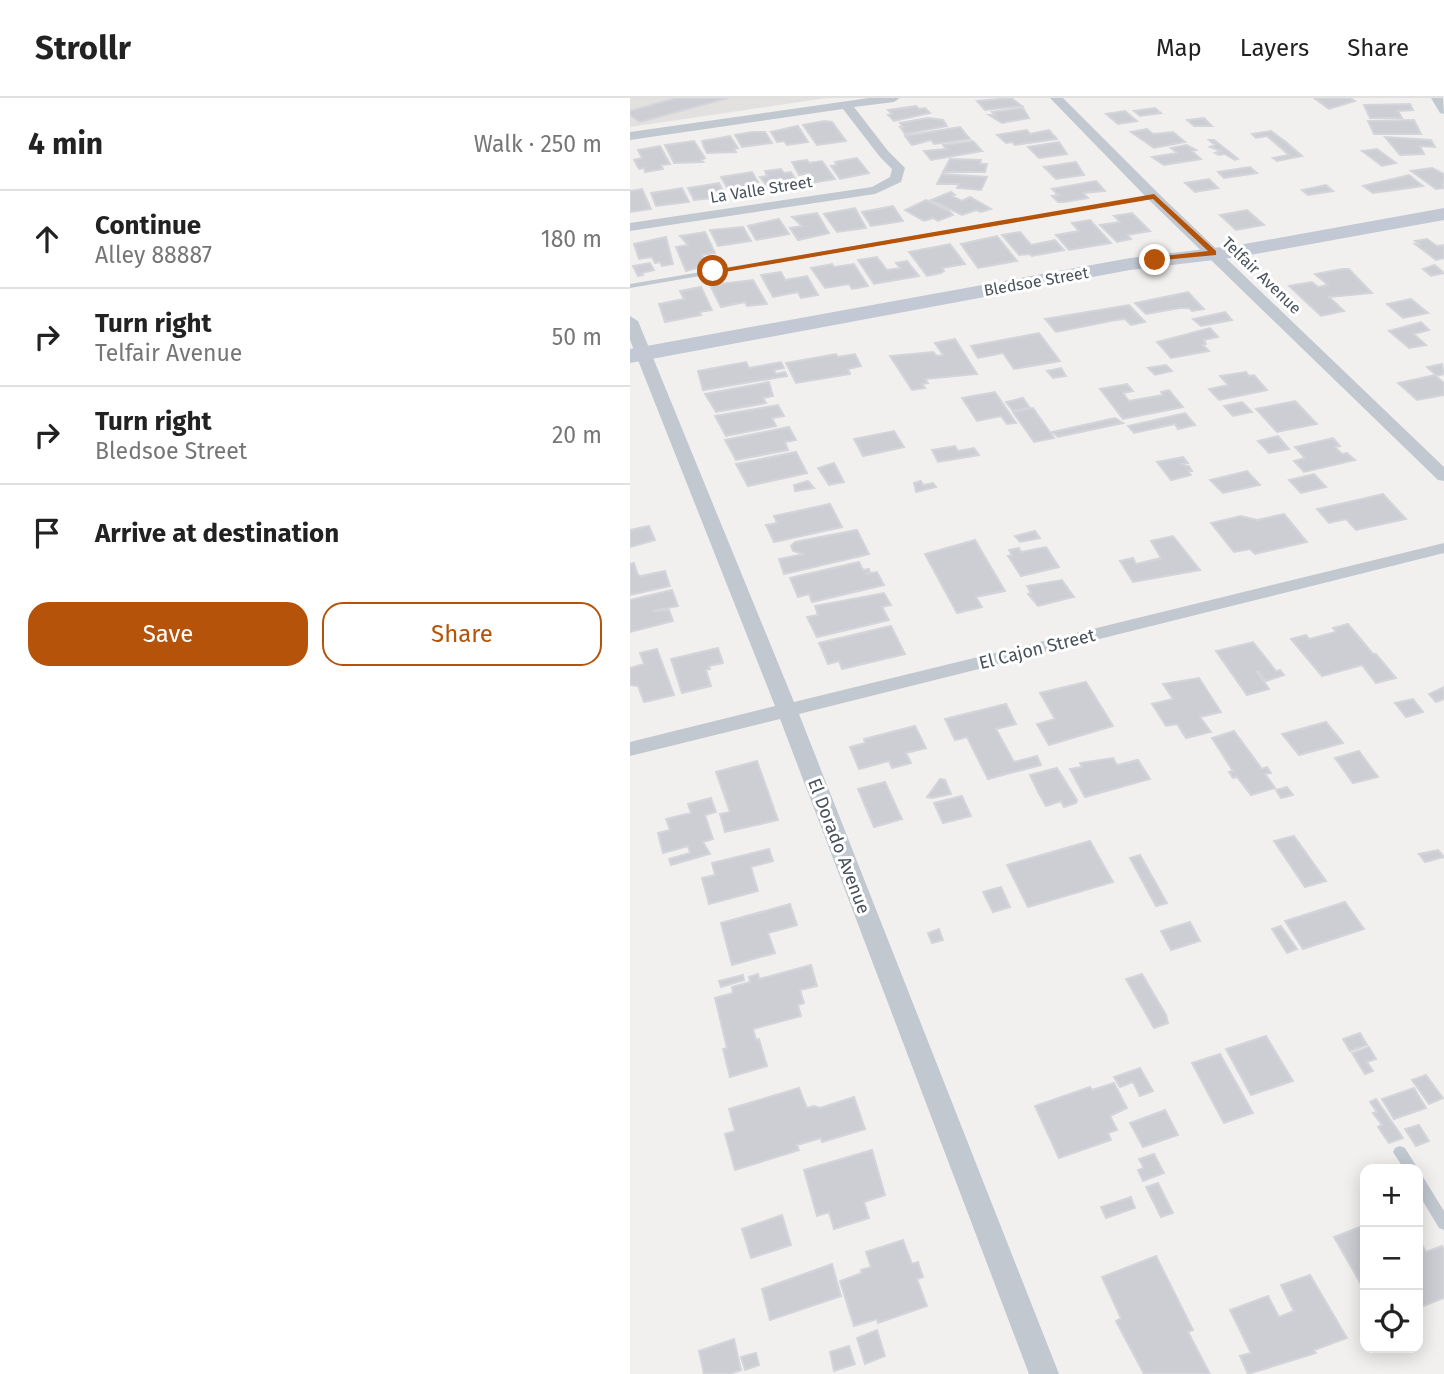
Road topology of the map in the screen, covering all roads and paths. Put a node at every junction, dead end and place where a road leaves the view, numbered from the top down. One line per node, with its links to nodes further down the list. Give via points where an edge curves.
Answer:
1 (894, 98): 4 (street)
2 (1056, 98): 7 (street, Telfair Avenue)
3 (1437, 98): 5 (street)
4 (846, 105): 6 (street); 9 (street, La Valle Street, via 899,168 896,179 875,190)
5 (1444, 110)
6 (630, 136)
7 (1154, 197): 10 (street, Telfair Avenue); 11 (lane)
8 (1444, 214): 10 (street, Bledsoe Street)
9 (630, 228)
10 (1214, 253): 13 (street, Bledsoe Street, via 1130,264); 14 (street, Telfair Avenue)
11 (630, 286)
12 (630, 321): 13 (street, El Dorado Avenue)
13 (637, 355): 16 (street, El Dorado Avenue)
14 (1444, 476)
15 (1444, 548): 16 (street, El Cajon Street)
16 (787, 711): 17 (street, El Cajon Street); 22 (street, El Dorado Avenue)
17 (630, 749)
18 (1400, 1152): 19 (lane)
19 (1407, 1164)
20 (1423, 1189): 21 (lane)
21 (1444, 1224)
22 (1044, 1374)

